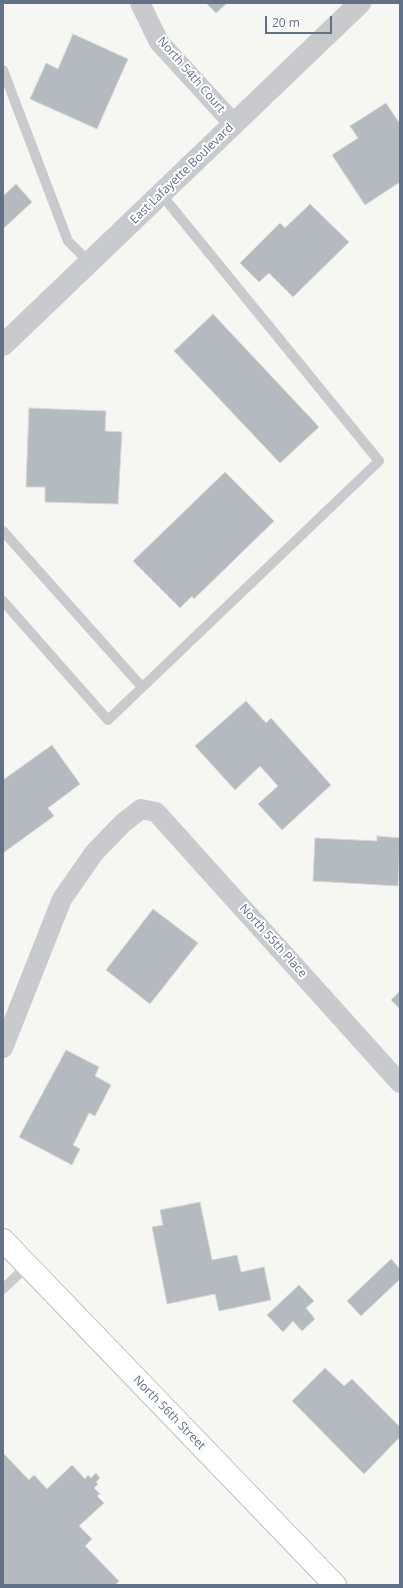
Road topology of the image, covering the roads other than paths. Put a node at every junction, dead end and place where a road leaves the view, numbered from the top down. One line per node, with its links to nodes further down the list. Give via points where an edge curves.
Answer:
1 (140, 3): 4 (street, North 54th Court, via 159,42)
2 (360, 3): 4 (street, East Lafayette Boulevard)
3 (3, 70): 6 (lane, via 68,240)
4 (234, 124): 5 (street, East Lafayette Boulevard)
5 (161, 194): 6 (street, East Lafayette Boulevard); 10 (lane, via 379,461)
6 (89, 262): 7 (street, East Lafayette Boulevard)
7 (3, 345)
8 (3, 531): 10 (lane)
9 (3, 601): 10 (lane, via 108,720)
10 (142, 687)
11 (3, 1048): 12 (street, North 55th Place, via 62,899 94,853 123,822 141,809 156,812)
12 (400, 1083)
13 (3, 1240): 14 (main road, North 56th Street)
14 (27, 1266): 15 (lane); 16 (main road, North 56th Street)
15 (3, 1289)
16 (335, 1585)

